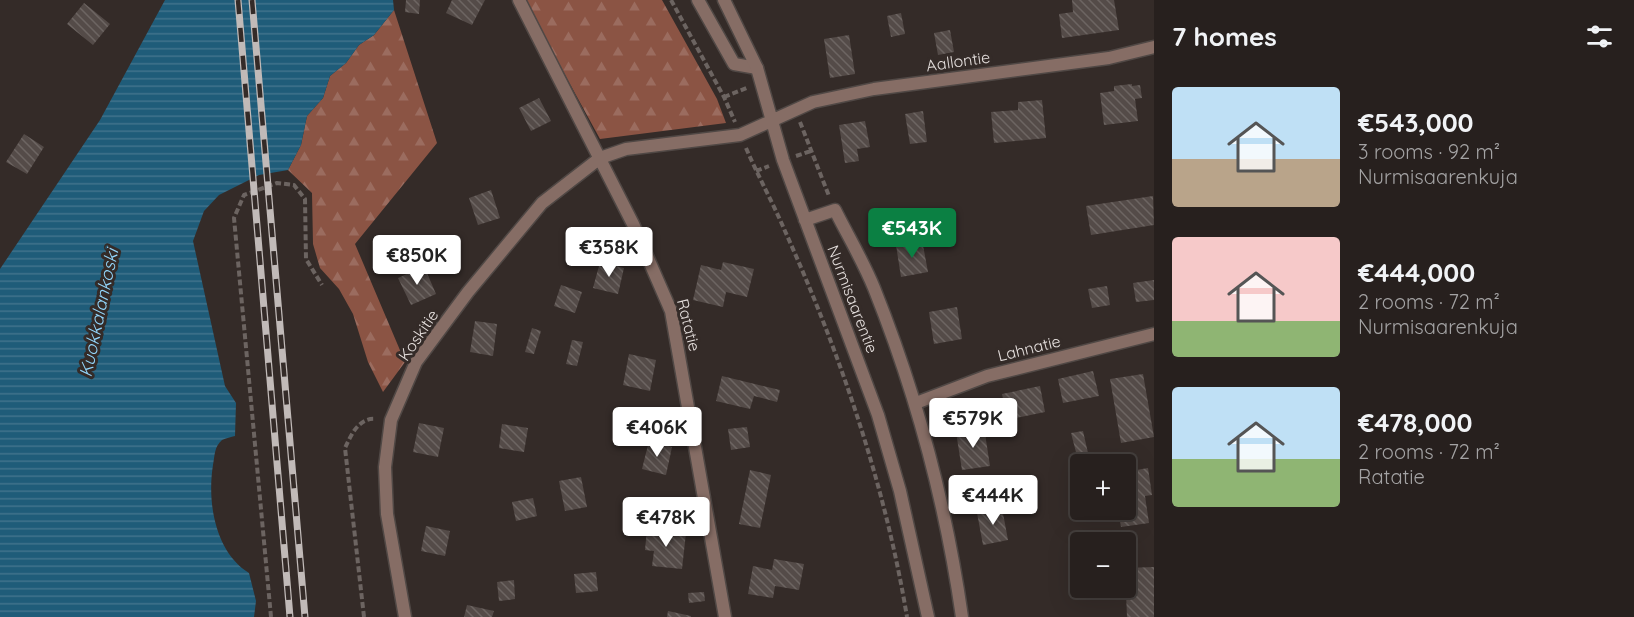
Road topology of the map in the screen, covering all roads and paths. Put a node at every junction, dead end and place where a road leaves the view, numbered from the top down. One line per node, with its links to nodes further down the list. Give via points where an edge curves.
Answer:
1 (519, 0): 12 (street, Ratatie)
2 (671, 0): 8 (path)
3 (698, 0): 6 (street, via 734,64)
4 (724, 0): 6 (street, Nurmisaarentie)
5 (1154, 47): 9 (street, Aallontie, via 1109,58 874,89 813,102)
6 (758, 68): 7 (street, Nurmisaarentie)
7 (762, 82): 8 (path); 10 (street, Nurmisaarentie)
8 (724, 97): 11 (path)
9 (796, 111): 10 (street, Aallontie); 13 (path)
10 (771, 122): 11 (street, Koskitie); 14 (street, Nurmisaarentie)
11 (740, 135): 12 (street, Koskitie, via 626,149); 23 (path, via 785,230 846,382 889,531)
12 (600, 158): 18 (street, Koskitie, via 542,203 468,292 416,362); 22 (street, Ratatie, via 671,311)
13 (835, 210): 14 (street); 17 (street, via 873,286)
14 (805, 220): 24 (street, Nurmisaarentie, via 878,415 900,491)
15 (322, 285): 19 (path, via 306,259 305,199 294,185 277,183 244,195 234,218)
16 (1154, 334): 17 (street, Lahnatie, via 987,376)
17 (915, 403): 25 (street, via 954,560)
18 (391, 420): 20 (path, via 370,418 355,428 345,448); 21 (street, Koskitie, via 385,467 387,514)
19 (271, 617)
20 (364, 617)
21 (405, 617)
22 (725, 617)
23 (907, 617)
24 (928, 617)
25 (962, 617)

